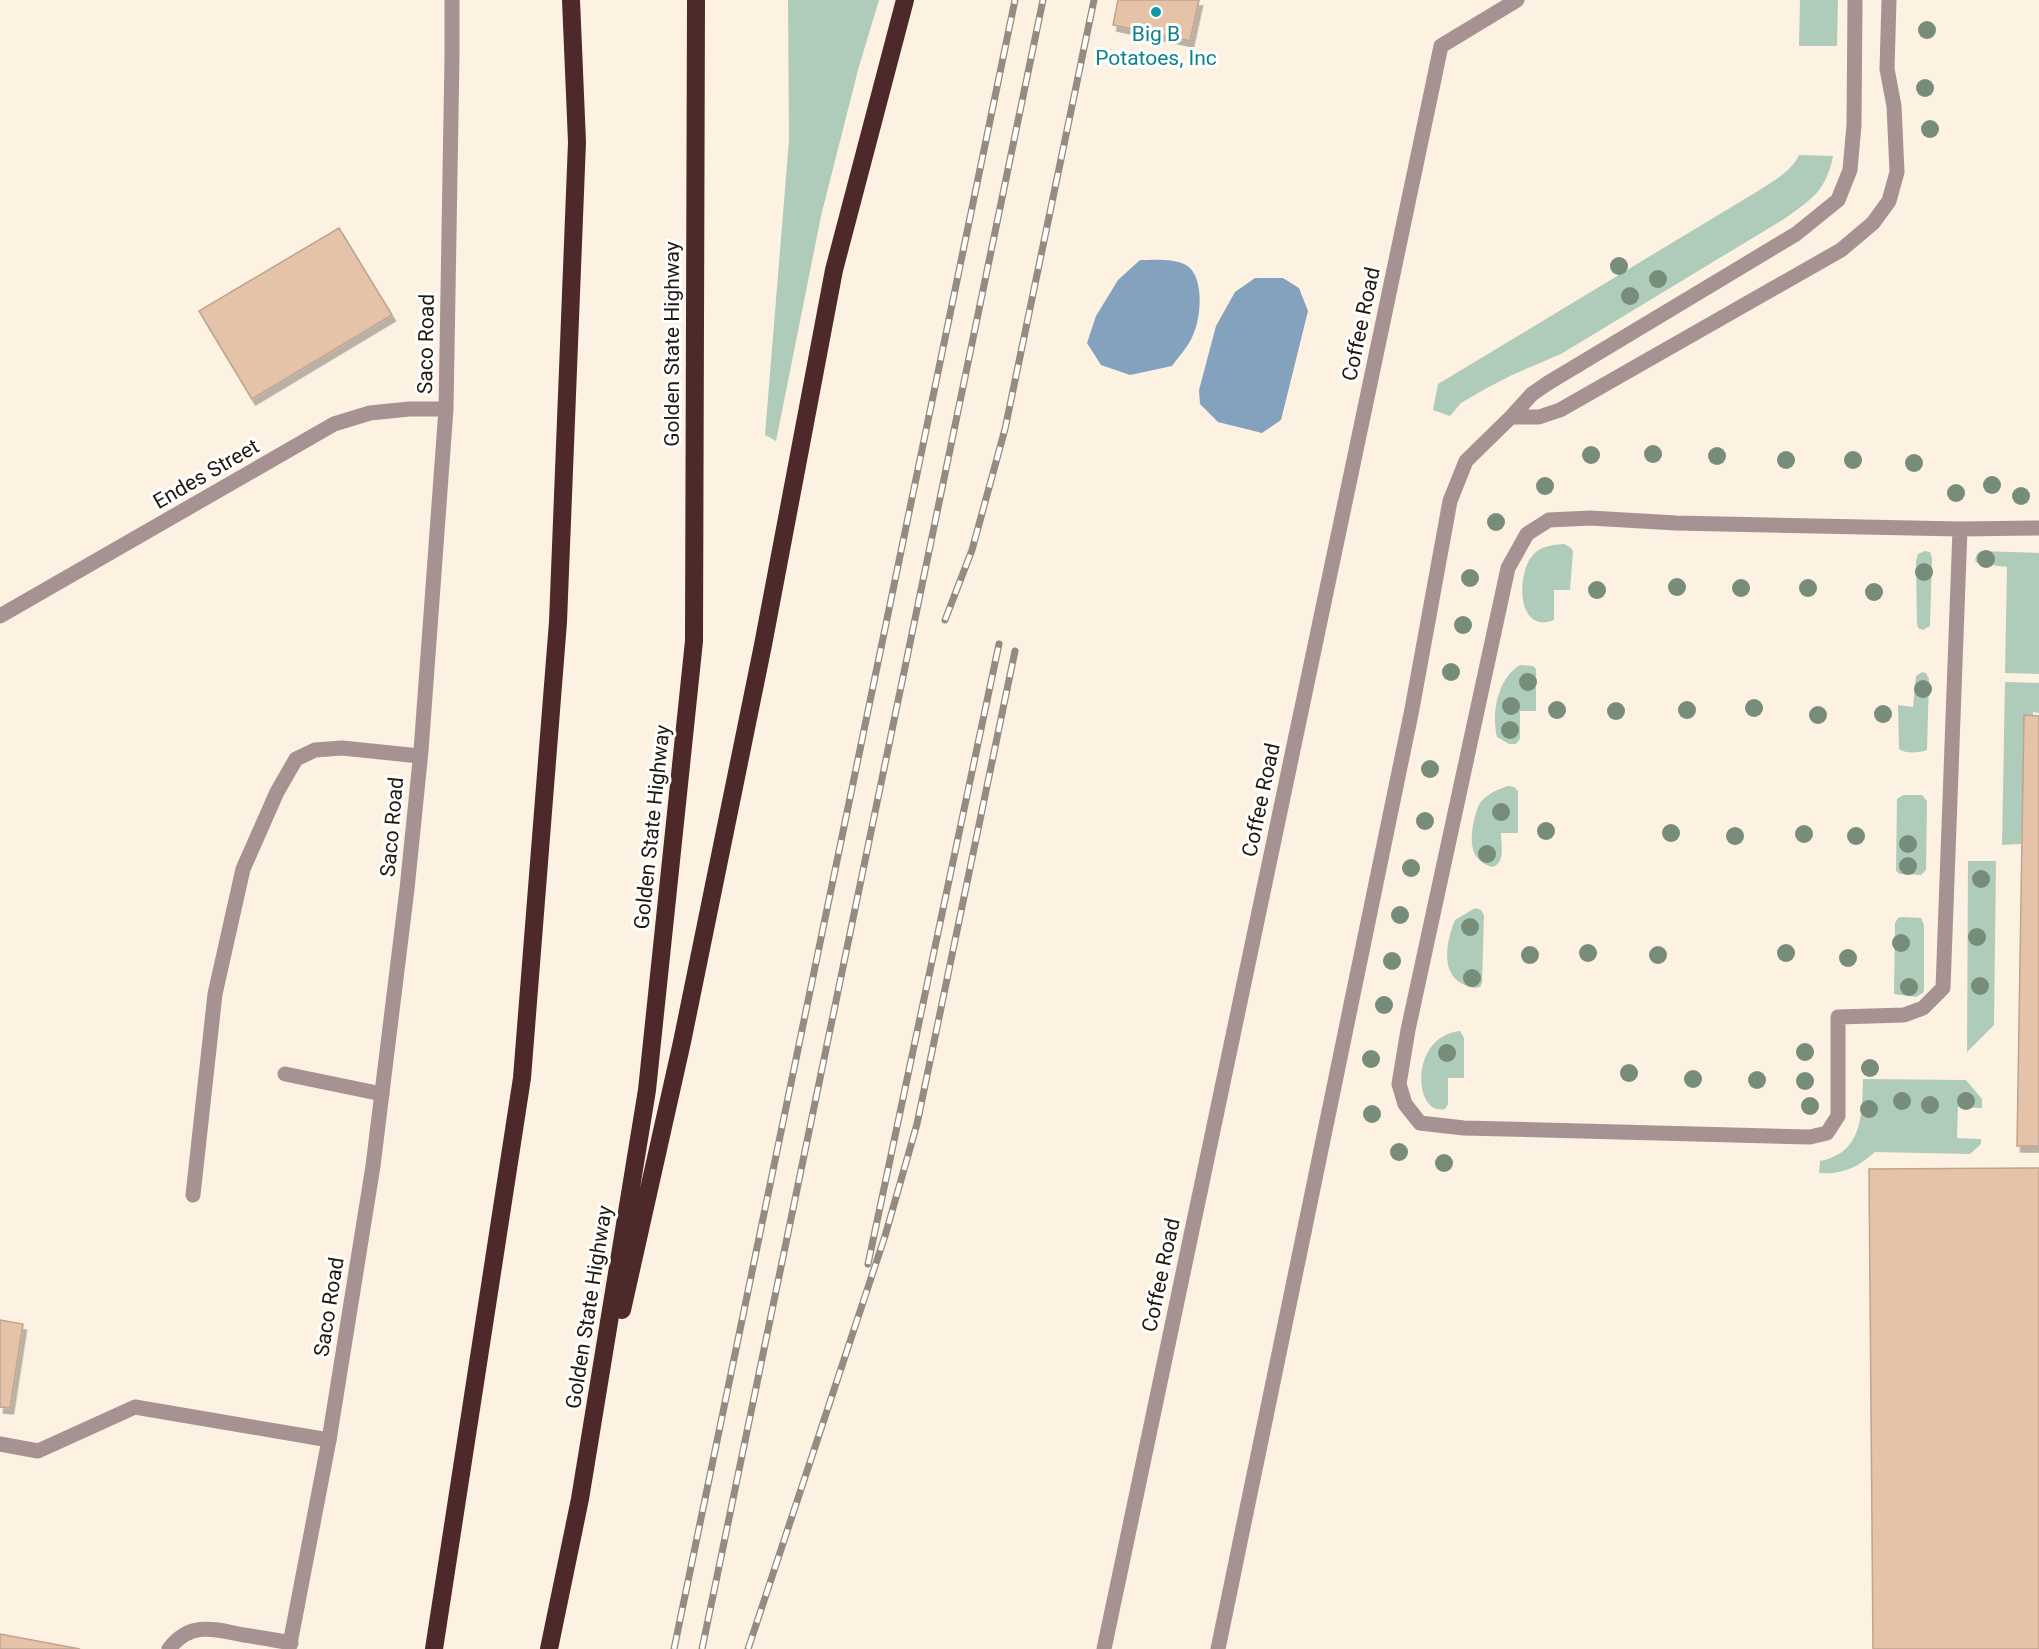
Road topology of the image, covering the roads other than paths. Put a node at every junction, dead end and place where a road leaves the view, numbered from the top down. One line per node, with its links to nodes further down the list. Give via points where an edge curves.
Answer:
1 (452, 0): 8 (street, Saco Road)
2 (571, 0): 22 (highway, via 577,142 558,622 524,1055)
3 (696, 0): 19 (highway, Golden State Highway, via 694,641 647,1090)
4 (905, 0): 19 (highway, via 834,270 684,1030)
5 (1516, 0): 24 (street, Coffee Road, via 1441,45)
6 (1855, 0): 9 (street, via 1854,125 1850,171 1838,200 1786,240 1532,393)
7 (1889, 0): 9 (street, via 1887,69 1894,106 1897,172 1888,201 1873,223 1840,250 1560,410 1539,417)
8 (446, 409): 12 (street, Endes Street, via 370,413 334,424); 13 (street, Saco Road)
9 (1511, 417): 25 (street, via 1466,461 1450,501 1412,709)
10 (1960, 528): 10 (street, via 1590,518 1549,520 1527,534 1508,568 1408,1030 1399,1084 1405,1104 1420,1123 1464,1128 1810,1137 1827,1133 1838,1116 1838,1017 1904,1015 1923,1008 1943,988); 11 (street)
11 (2039, 528)
12 (0, 616)
13 (420, 756): 15 (street, Saco Road); 16 (street, via 342,748 315,750 296,759 278,792 243,869 215,994)
14 (285, 1074): 15 (street)
15 (382, 1094): 17 (street, Saco Road)
16 (193, 1195)
17 (329, 1440): 18 (street, via 135,1407 38,1451); 20 (street, Saco Road)
18 (0, 1444)
19 (580, 1499): 23 (highway, Golden State Highway)
20 (290, 1646): 21 (street, via 210,1628 176,1639)
21 (169, 1649)
22 (434, 1649)
23 (549, 1649)
24 (1104, 1649)
25 (1218, 1649)

